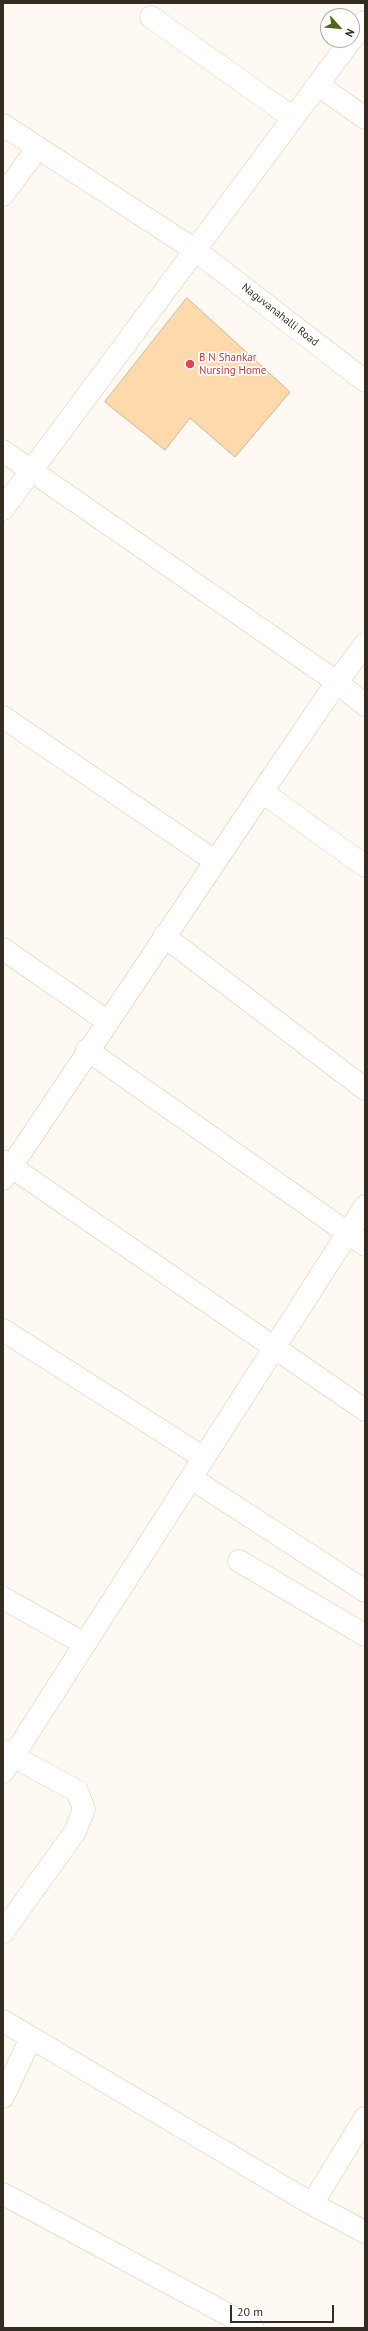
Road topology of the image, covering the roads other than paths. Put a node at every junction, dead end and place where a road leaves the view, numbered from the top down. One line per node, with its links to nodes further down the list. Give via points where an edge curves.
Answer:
1 (151, 16): 4 (street)
2 (346, 48): 3 (street)
3 (318, 85): 4 (street); 5 (street)
4 (293, 118): 9 (street)
5 (365, 118)
6 (3, 125): 7 (street, Naguvanahalli Road)
7 (38, 148): 8 (street); 9 (street, Naguvanahalli Road)
8 (3, 195)
9 (195, 250): 10 (street, Naguvanahalli Road); 12 (street)
10 (365, 381)
11 (3, 451): 12 (street)
12 (32, 471): 13 (street); 15 (street)
13 (3, 509)
14 (365, 644): 15 (street)
15 (336, 682): 16 (street); 18 (street)
16 (365, 705)
17 (3, 717): 19 (street)
18 (262, 792): 19 (street); 20 (street)
19 (215, 861): 21 (street)
20 (365, 866)
21 (164, 936): 23 (street); 25 (street)
22 (3, 949): 23 (street)
23 (107, 1021): 24 (street)
24 (87, 1050): 26 (street); 28 (street)
25 (365, 1089)
26 (6, 1169): 30 (street)
27 (365, 1206): 28 (street)
28 (356, 1239): 30 (street)
29 (3, 1330): 32 (street)
30 (274, 1348): 31 (street); 32 (street)
31 (365, 1410)
32 (204, 1458): 33 (street)
33 (191, 1478): 35 (street); 38 (street)
34 (239, 1562): 37 (street)
35 (365, 1591)
36 (3, 1598): 38 (street)
37 (365, 1635)
38 (85, 1644): 39 (street)
39 (6, 1759): 40 (street, via 77,1791 84,1809 75,1832)
40 (3, 1932)
41 (3, 2021): 42 (street)
42 (31, 2038): 43 (street); 46 (street)
43 (3, 2098)
44 (365, 2118): 46 (street)
45 (3, 2194): 48 (street)
46 (312, 2204): 47 (street)
47 (365, 2232)
48 (253, 2328)

